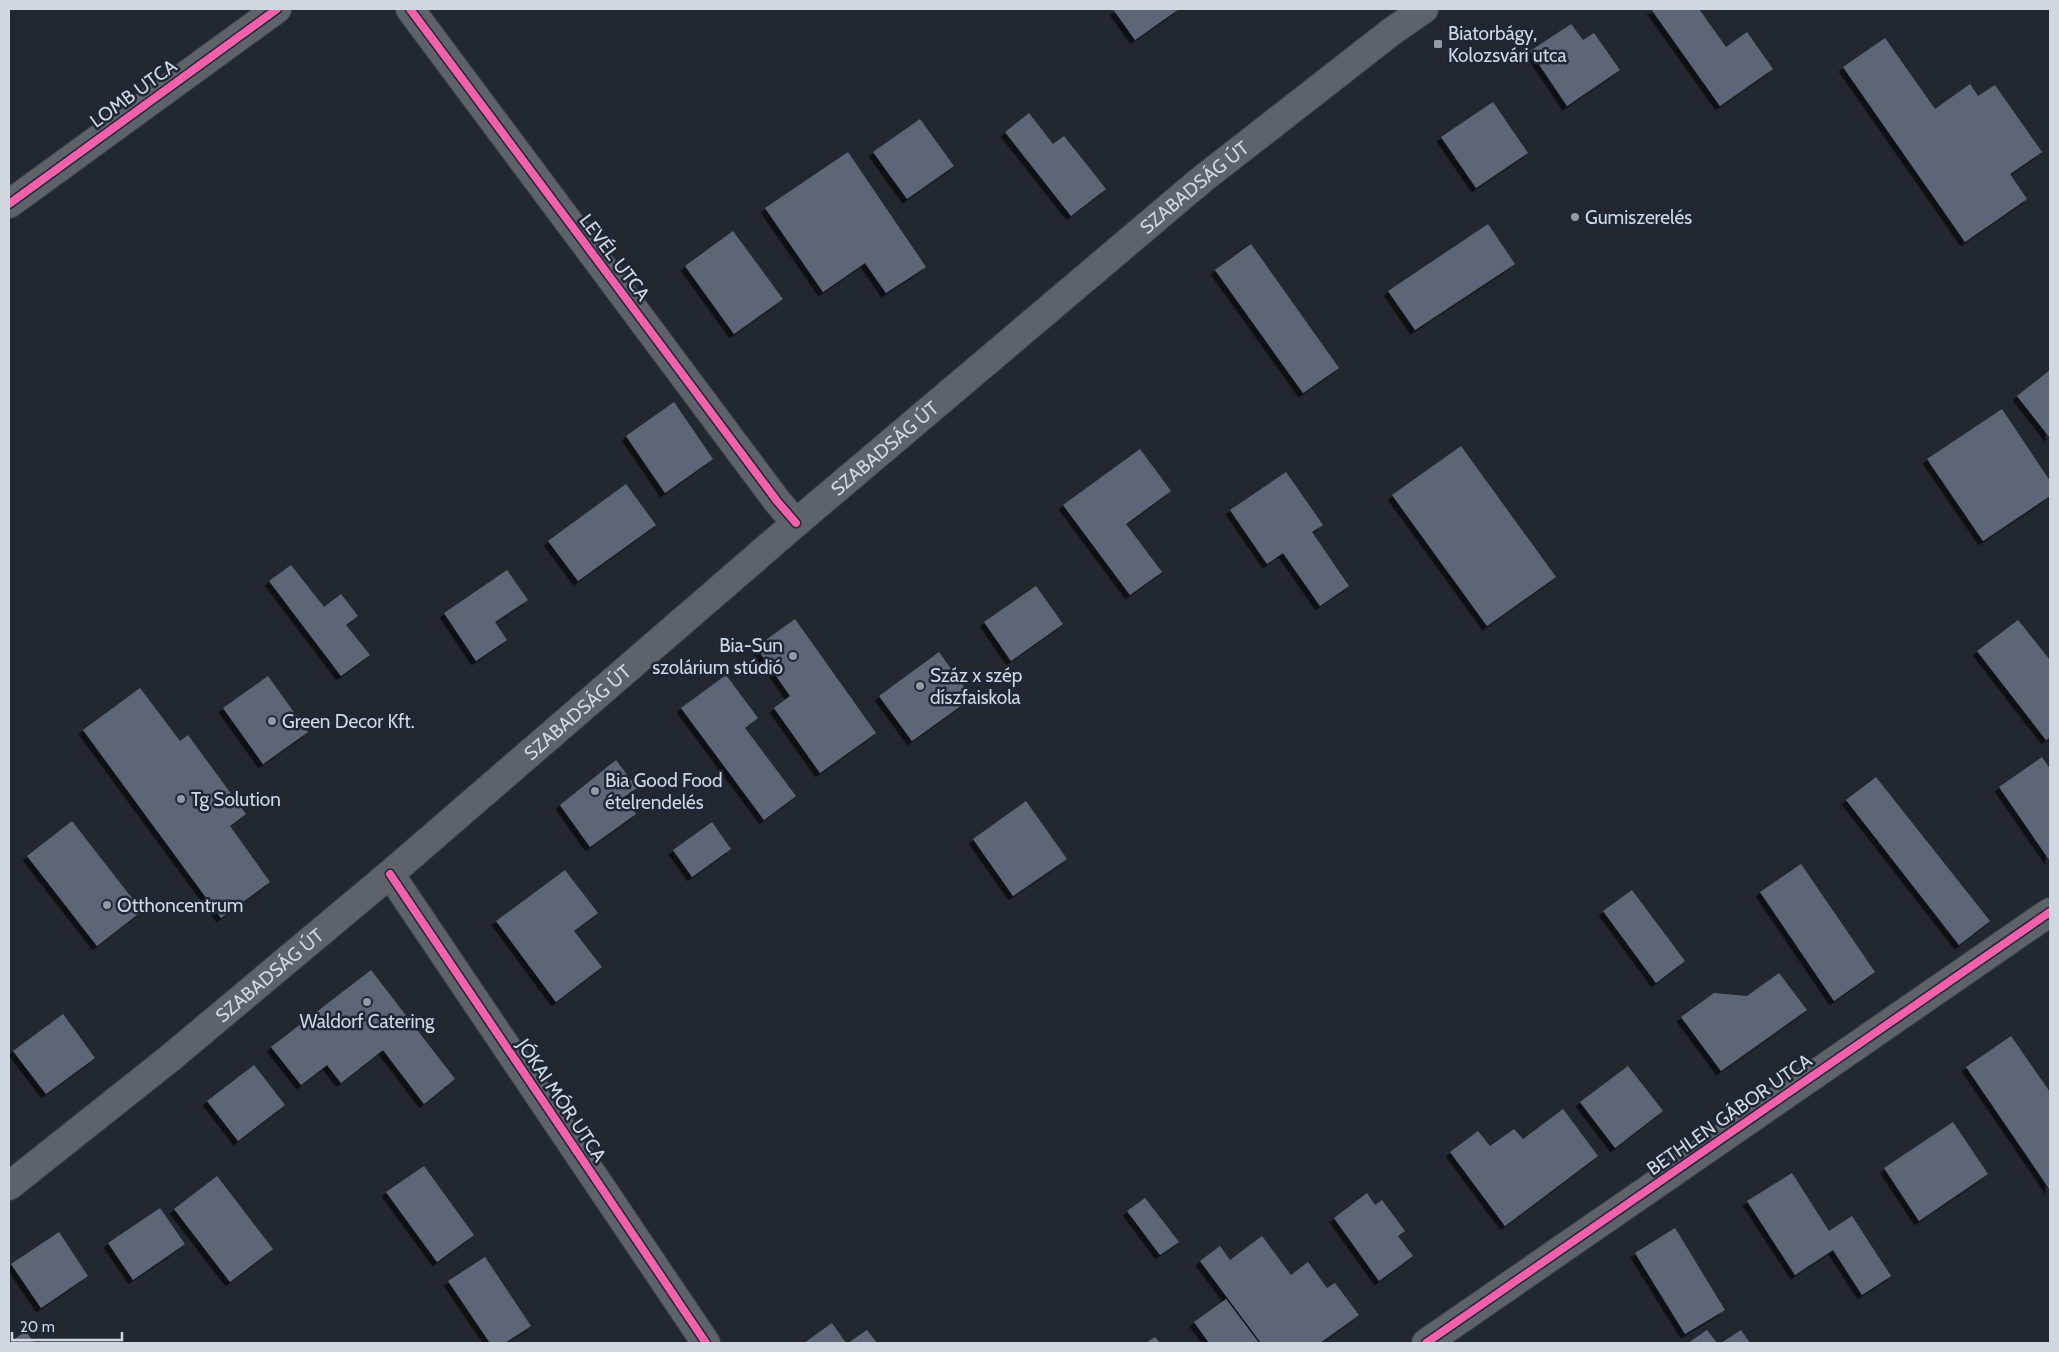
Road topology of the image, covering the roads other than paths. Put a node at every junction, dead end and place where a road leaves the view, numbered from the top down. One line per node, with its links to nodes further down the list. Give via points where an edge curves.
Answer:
1 (277, 9): 4 (street, LOMB UTCA)
2 (410, 9): 5 (street, LEVÉL UTCA)
3 (1424, 9): 5 (street, SZABADSÁG ÚT, via 1200,181)
4 (9, 204)
5 (796, 523): 6 (street, SZABADSÁG ÚT)
6 (390, 874): 8 (street, SZABADSÁG ÚT, via 169,1059); 9 (street, JÓKAI MÓR UTCA)
7 (2050, 912): 10 (street, BETHLEN GÁBOR UTCA)
8 (9, 1186)
9 (706, 1343)
10 (1426, 1343)

